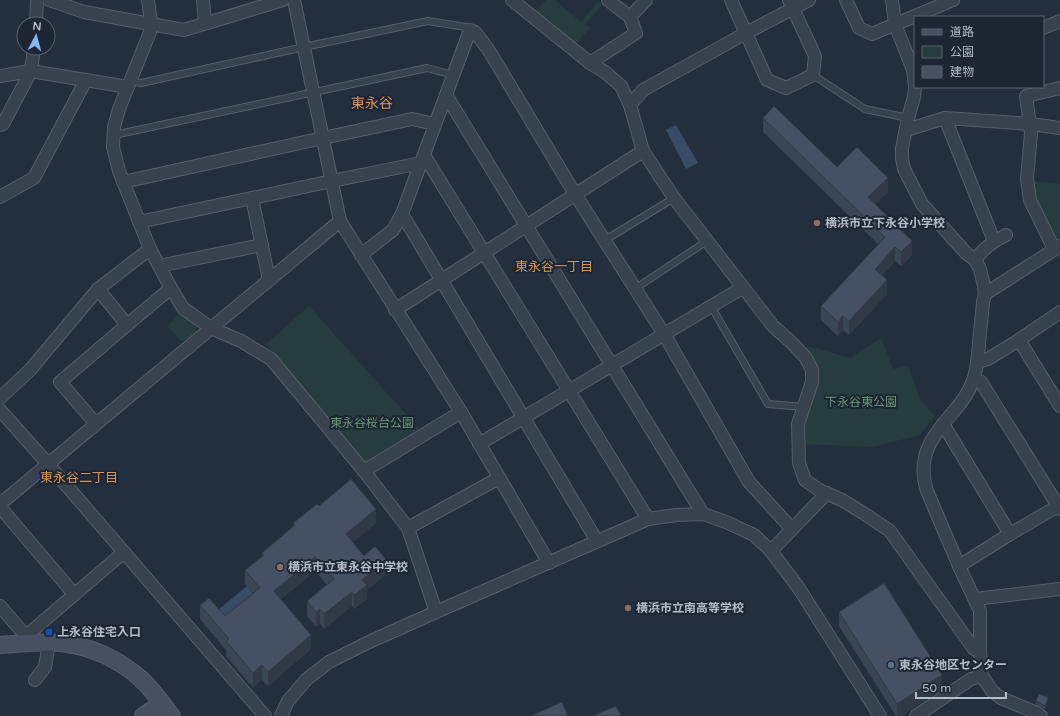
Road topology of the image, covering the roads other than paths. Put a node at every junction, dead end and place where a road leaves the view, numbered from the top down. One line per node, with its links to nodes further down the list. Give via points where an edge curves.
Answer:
1 (37, 0): 16 (street)
2 (49, 0): 22 (street, via 84,12)
3 (148, 0): 22 (street)
4 (202, 0): 21 (street)
5 (283, 0): 21 (street)
6 (294, 0): 27 (street)
7 (512, 0): 29 (street)
8 (608, 0): 19 (street)
9 (646, 0): 19 (street)
10 (731, 0): 26 (street)
11 (810, 0): 15 (street)
12 (846, 0): 23 (street, via 859,28 872,34)
13 (892, 0): 23 (street)
14 (953, 0): 18 (street)
15 (791, 4): 26 (street); 32 (street, via 815,56)
16 (36, 16)
17 (914, 16): 23 (street)
18 (914, 16)
19 (630, 17): 29 (street, via 636,33)
20 (1060, 21): 24 (street)
21 (205, 23): 22 (street, via 184,30)
22 (151, 24): 36 (street)
23 (895, 24): 33 (street)
24 (1044, 28)
25 (470, 30): 27 (lane, via 428,21); 31 (street); 55 (street, via 475,32 488,49)
26 (746, 33): 32 (street, via 767,80 786,88); 41 (street, via 643,90)
27 (304, 46): 36 (lane); 39 (street)
28 (33, 56): 30 (street)
29 (590, 63): 41 (street, via 606,72 621,86)
30 (31, 71): 34 (street); 35 (street); 46 (street, via 3,124)
31 (454, 75): 39 (lane, via 427,68); 40 (street)
32 (813, 75): 42 (lane, via 865,109)
33 (914, 75)
34 (0, 76)
35 (86, 80): 36 (street); 56 (street, via 34,178)
36 (129, 84): 49 (street, via 119,109)
37 (915, 88): 42 (street)
38 (1060, 88): 45 (street, via 1026,96)
39 (313, 92): 49 (lane); 50 (street)
40 (446, 95): 44 (street); 62 (street)
41 (630, 104): 51 (street)
42 (908, 118): 48 (street)
43 (945, 118): 45 (street); 48 (street); 66 (street)
44 (435, 124): 50 (street, via 412,120); 52 (street)
45 (1031, 124): 47 (street); 68 (street, via 1027,179 1030,200)
46 (0, 125)
47 (1060, 128)
48 (906, 130): 72 (street, via 902,148 904,169 922,204)
49 (114, 135): 54 (street, via 113,147)
50 (323, 138): 53 (street); 54 (street)
51 (643, 151): 55 (street); 58 (street)
52 (422, 159): 53 (street); 59 (street); 70 (street)
53 (332, 181): 57 (street); 60 (street)
54 (123, 182): 61 (street)
55 (575, 194): 62 (street); 64 (street)
56 (0, 197)
57 (252, 198): 61 (street); 67 (street)
58 (674, 198): 64 (lane); 65 (street)
59 (402, 214): 71 (street, via 394,230); 75 (street)
60 (340, 221): 71 (street); 74 (street)
61 (140, 222): 69 (street)
62 (526, 226): 70 (street); 89 (street)
63 (1006, 235): 66 (street)
64 (605, 240): 77 (street)
65 (707, 241): 77 (lane); 78 (street)
66 (994, 241): 72 (street)
67 (262, 245): 73 (street); 74 (street)
68 (1057, 247): 80 (street)
69 (150, 248): 73 (street); 79 (street)
70 (484, 253): 75 (street); 91 (street)
71 (361, 255): 82 (street)
72 (975, 260): 80 (street, via 980,269)
73 (159, 266): 76 (street)
74 (269, 280): 85 (street)
75 (441, 280): 82 (street); 97 (street)
76 (171, 288): 84 (street); 85 (street, via 183,308)
77 (636, 288): 86 (street)
78 (742, 288): 81 (street); 94 (street, via 773,326 806,358 812,370 812,382)
79 (98, 289): 84 (street); 92 (street, via 30,370)
80 (985, 294): 88 (street)
81 (711, 306): 86 (street); 94 (lane, via 768,404)
82 (395, 310): 96 (street)
83 (1060, 312): 87 (street)
84 (127, 324): 98 (street, via 60,382)
85 (212, 328): 98 (street); 102 (street, via 271,359)
86 (664, 334): 89 (street); 110 (street, via 749,482)
87 (1019, 340): 88 (street, via 988,359); 93 (street)
88 (977, 362): 90 (street)
89 (612, 365): 91 (street); 107 (street)
90 (974, 378): 99 (street, via 962,401); 106 (street, via 981,382)
91 (568, 391): 97 (street); 108 (street)
92 (0, 398)
93 (1060, 406)
94 (804, 407): 104 (street, via 798,424 798,462 805,480)
95 (0, 410): 101 (street)
96 (460, 412): 100 (street); 102 (street)
97 (524, 417): 100 (street); 112 (street)
98 (96, 424): 101 (street)
99 (943, 424): 111 (street); 116 (street, via 928,446 924,482)
100 (478, 444): 103 (street)
101 (48, 464): 105 (street); 114 (street)
102 (364, 471): 109 (street)
103 (499, 478): 109 (street); 115 (street)
104 (827, 493): 110 (street); 125 (street, via 890,531 974,649)
105 (0, 506): 118 (street)
106 (1059, 507): 111 (street)
107 (703, 514): 108 (street); 113 (street, via 754,535)
108 (648, 520): 112 (street)
109 (408, 528): 121 (street)
110 (792, 529): 113 (street)
111 (1010, 534): 116 (street)
112 (597, 541): 115 (street)
113 (771, 551): 133 (street, via 798,587)
114 (124, 552): 118 (street); 131 (street)
115 (549, 563): 121 (street)
116 (959, 566): 119 (street)
117 (1060, 589): 119 (street)
118 (74, 594): 122 (street)
119 (975, 599): 125 (street, via 980,611)
120 (0, 606): 122 (street)
121 (436, 612): 132 (street, via 329,662 307,679 288,701)
122 (29, 640): 123 (street); 124 (street)
123 (49, 643): 127 (street, via 45,667); 128 (street, via 78,646 112,658 141,679)
124 (0, 645)
125 (980, 652): 126 (street)
126 (982, 676): 134 (street, via 971,679); 135 (street, via 992,691 1001,698)
127 (35, 680)
128 (162, 703): 129 (street); 130 (street)
129 (143, 716)
130 (172, 716)
131 (265, 716)
132 (281, 716)
133 (880, 716)
134 (916, 716)
135 (1041, 716)

